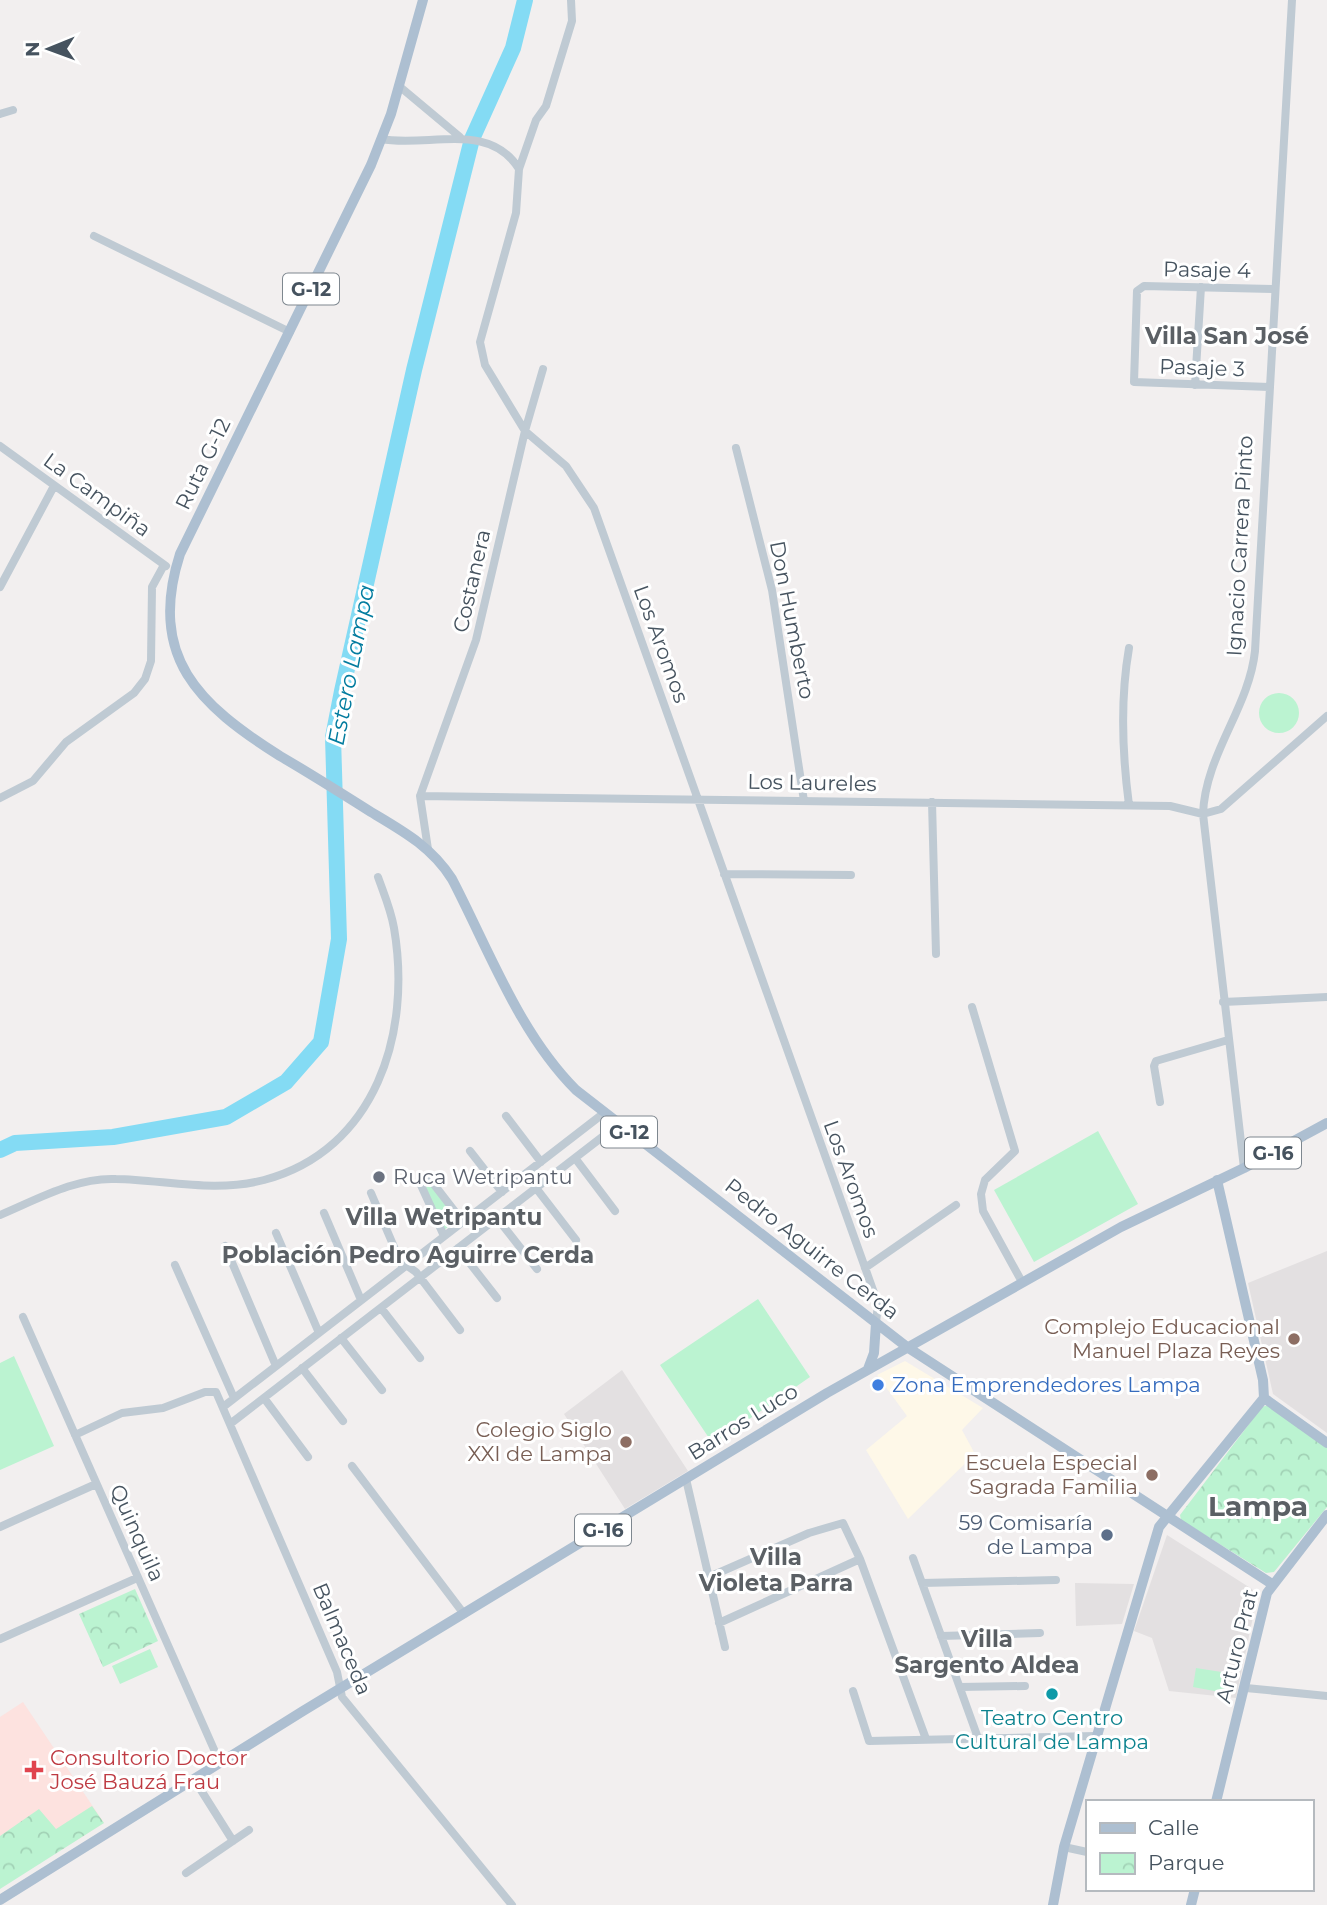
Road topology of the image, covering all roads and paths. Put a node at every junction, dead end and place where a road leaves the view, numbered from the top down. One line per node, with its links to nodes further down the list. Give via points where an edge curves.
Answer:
1 (423, 0): 4 (main road, Ruta G-12 / G-12)
2 (571, 0): 9 (street, Los Aromos, via 572,21 546,106)
3 (1292, 0): 12 (street, Ignacio Carrera Pinto)
4 (399, 86): 7 (street); 8 (main road, Ruta G-12 / G-12)
5 (13, 110): 6 (street)
6 (0, 114)
7 (460, 137): 8 (street, via 413,143); 9 (street, via 502,151)
8 (381, 139): 13 (main road, Ruta G-12 / G-12)
9 (519, 169): 18 (street, Los Aromos, via 516,214 480,342 485,365)
10 (94, 236): 13 (street)
11 (1201, 287): 12 (street, Pasaje 4); 15 (street, Pasaje 4, via 1139,287); 16 (street)
12 (1275, 289): 17 (street, Ignacio Carrera Pinto)
13 (290, 332): 23 (main road, Ruta G-12 / G-12, via 183,547)
14 (543, 369): 18 (street, Costanera)
15 (1134, 382): 16 (street, Pasaje 3)
16 (1195, 385): 17 (street, Pasaje 3)
17 (1269, 387): 33 (street, Ignacio Carrera Pinto, via 1254,660 1208,780)
18 (525, 431): 27 (street, Costanera, via 476,640); 29 (street, Los Aromos, via 566,466 594,508)
19 (0, 446): 21 (street, La Campiña)
20 (736, 448): 30 (street, Don Humberto, via 772,590)
21 (54, 486): 22 (street, La Campiña); 24 (street)
22 (164, 565): 23 (street, La Campiña); 28 (street, via 152,587 151,661 145,679 134,693 66,742 33,781)
23 (176, 570): 34 (main road, Ruta G-12 / G-12, via 169,617 174,647 200,695 216,712 268,748)
24 (0, 587)
25 (1129, 648): 31 (street, via 1122,743)
26 (1327, 716): 33 (street, via 1221,809)
27 (420, 796): 29 (street, Los Laureles); 34 (street)
28 (0, 798)
29 (698, 800): 30 (street, Los Laureles); 35 (street, Los Aromos)
30 (804, 801): 32 (street, Los Laureles)
31 (1129, 805): 32 (street, Los Laureles); 33 (street, Los Laureles, via 1180,807)
32 (932, 807): 38 (street)
33 (1203, 814): 40 (street, Ignacio Carrera Pinto)
34 (428, 849): 44 (main road, Pedro Aguirre Cerda / G-12, via 452,880 542,1051 576,1090)
35 (724, 874): 36 (street); 71 (street, Los Aromos)
36 (851, 875)
37 (378, 877): 60 (street, via 394,928 399,990 393,1040 384,1075 359,1119 328,1147 297,1169 262,1181 178,1185 115,1178 91,1181)
38 (936, 954)
39 (1327, 997): 40 (street)
40 (1223, 1002): 42 (street, Ignacio Carrera Pinto)
41 (972, 1007): 75 (street, via 1015,1151 987,1176 981,1200)
42 (1228, 1040): 43 (street, via 1156,1060); 52 (street, Ignacio Carrera Pinto)
43 (1160, 1102)
44 (604, 1113): 47 (main road, Pedro Aguirre Cerda / G-12); 48 (street)
45 (506, 1116): 51 (street)
46 (1327, 1123): 52 (main road, Barros Luco / G-16)
47 (619, 1124): 50 (street); 80 (main road, Pedro Aguirre Cerda / G-12)
48 (571, 1139): 50 (street); 51 (street)
49 (470, 1151): 55 (street)
50 (578, 1156): 54 (street); 58 (street)
51 (541, 1162): 55 (street)
52 (1244, 1168): 53 (main road, Barros Luco / G-16)
53 (1217, 1181): 75 (main road, Barros Luco / G-16); 92 (main road)
54 (536, 1188): 61 (street); 65 (street)
55 (502, 1192): 62 (street)
56 (371, 1193): 70 (street)
57 (956, 1205): 71 (street)
58 (615, 1211)
59 (324, 1213): 77 (street)
60 (0, 1215)
61 (497, 1218): 67 (street); 72 (street)
62 (463, 1222): 64 (street); 64 (street, via 429,1178 422,1177)
63 (276, 1233): 82 (street)
64 (444, 1236): 68 (street)
65 (576, 1240)
66 (225, 1246): 86 (street)
67 (458, 1248): 73 (street); 76 (street)
68 (418, 1256): 70 (street); 73 (street)
69 (175, 1265): 90 (street)
70 (405, 1267): 74 (street); 77 (street)
71 (865, 1268): 80 (street, Los Aromos, via 879,1308)
72 (537, 1269)
73 (429, 1271): 74 (street)
74 (419, 1278): 78 (street); 81 (street)
75 (1022, 1282): 84 (main road, Barros Luco / G-16)
76 (497, 1298)
77 (361, 1300): 82 (street)
78 (381, 1308): 83 (street); 85 (street)
79 (23, 1317): 97 (street, Quinquila)
80 (876, 1323): 84 (main road, Pedro Aguirre Cerda / G-12); 88 (main road, via 876,1345)
81 (460, 1330)
82 (319, 1333): 86 (street)
83 (341, 1338): 87 (street); 89 (street)
84 (907, 1347): 88 (main road, Barros Luco / G-16); 104 (main road, Pedro Aguirre Cerda)
85 (420, 1359)
86 (276, 1366): 90 (street)
87 (302, 1368): 91 (street); 95 (street)
88 (868, 1369): 101 (main road, Barros Luco / G-16)
89 (382, 1390)
90 (238, 1395): 93 (street); 94 (street)
91 (264, 1398): 94 (street); 99 (street)
92 (1264, 1398): 98 (main road); 104 (main road)
93 (223, 1406): 96 (street, Balmaceda); 97 (street, Balmaceda, via 214,1391 205,1391 163,1408 122,1413)
94 (252, 1407): 96 (street)
95 (343, 1421)
96 (230, 1424): 121 (street, Balmaceda)
97 (75, 1435): 102 (street, Quinquila)
98 (1327, 1443)
99 (309, 1457)
100 (352, 1466): 113 (street)
101 (686, 1479): 108 (street); 113 (main road, Barros Luco / G-16)
102 (96, 1484): 105 (street); 109 (street, Quinquila)
103 (1327, 1516): 112 (main road, Arturo Prat)
104 (1166, 1517): 112 (main road, Pedro Aguirre Cerda); 125 (main road, via 1154,1542)
105 (0, 1527)
106 (913, 1558): 111 (street)
107 (860, 1559): 108 (street, via 843,1523); 114 (street); 127 (street)
108 (709, 1577): 114 (street)
109 (137, 1578): 117 (street); 128 (street, Quinquila)
110 (1056, 1580): 111 (street)
111 (922, 1583): 116 (street)
112 (1272, 1584): 122 (main road, Arturo Prat)
113 (464, 1614): 121 (main road, Barros Luco / G-16)
114 (719, 1623): 118 (street)
115 (1040, 1633): 116 (street)
116 (941, 1636): 120 (street)
117 (0, 1639)
118 (725, 1647)
119 (1025, 1686): 120 (street)
120 (960, 1687): 126 (street)
121 (341, 1688): 128 (main road, Barros Luco / G-16); 137 (street, Balmaceda, via 344,1699)
122 (1246, 1688): 124 (street); 130 (main road, Arturo Prat)
123 (853, 1691): 127 (street, via 869,1741)
124 (1327, 1696)
125 (1095, 1735): 126 (street); 133 (main road)
126 (978, 1738): 127 (street)
127 (926, 1739)
128 (220, 1763): 129 (main road, Barros Luco / G-16)
129 (194, 1779): 132 (street); 136 (main road, Barros Luco / G-16)
130 (1217, 1800)
131 (249, 1830): 132 (street)
132 (233, 1841): 135 (street)
133 (1064, 1847): 134 (street); 138 (main road)
134 (1086, 1852)
135 (186, 1873)
136 (0, 1900)
137 (512, 1905)
138 (1053, 1905)

